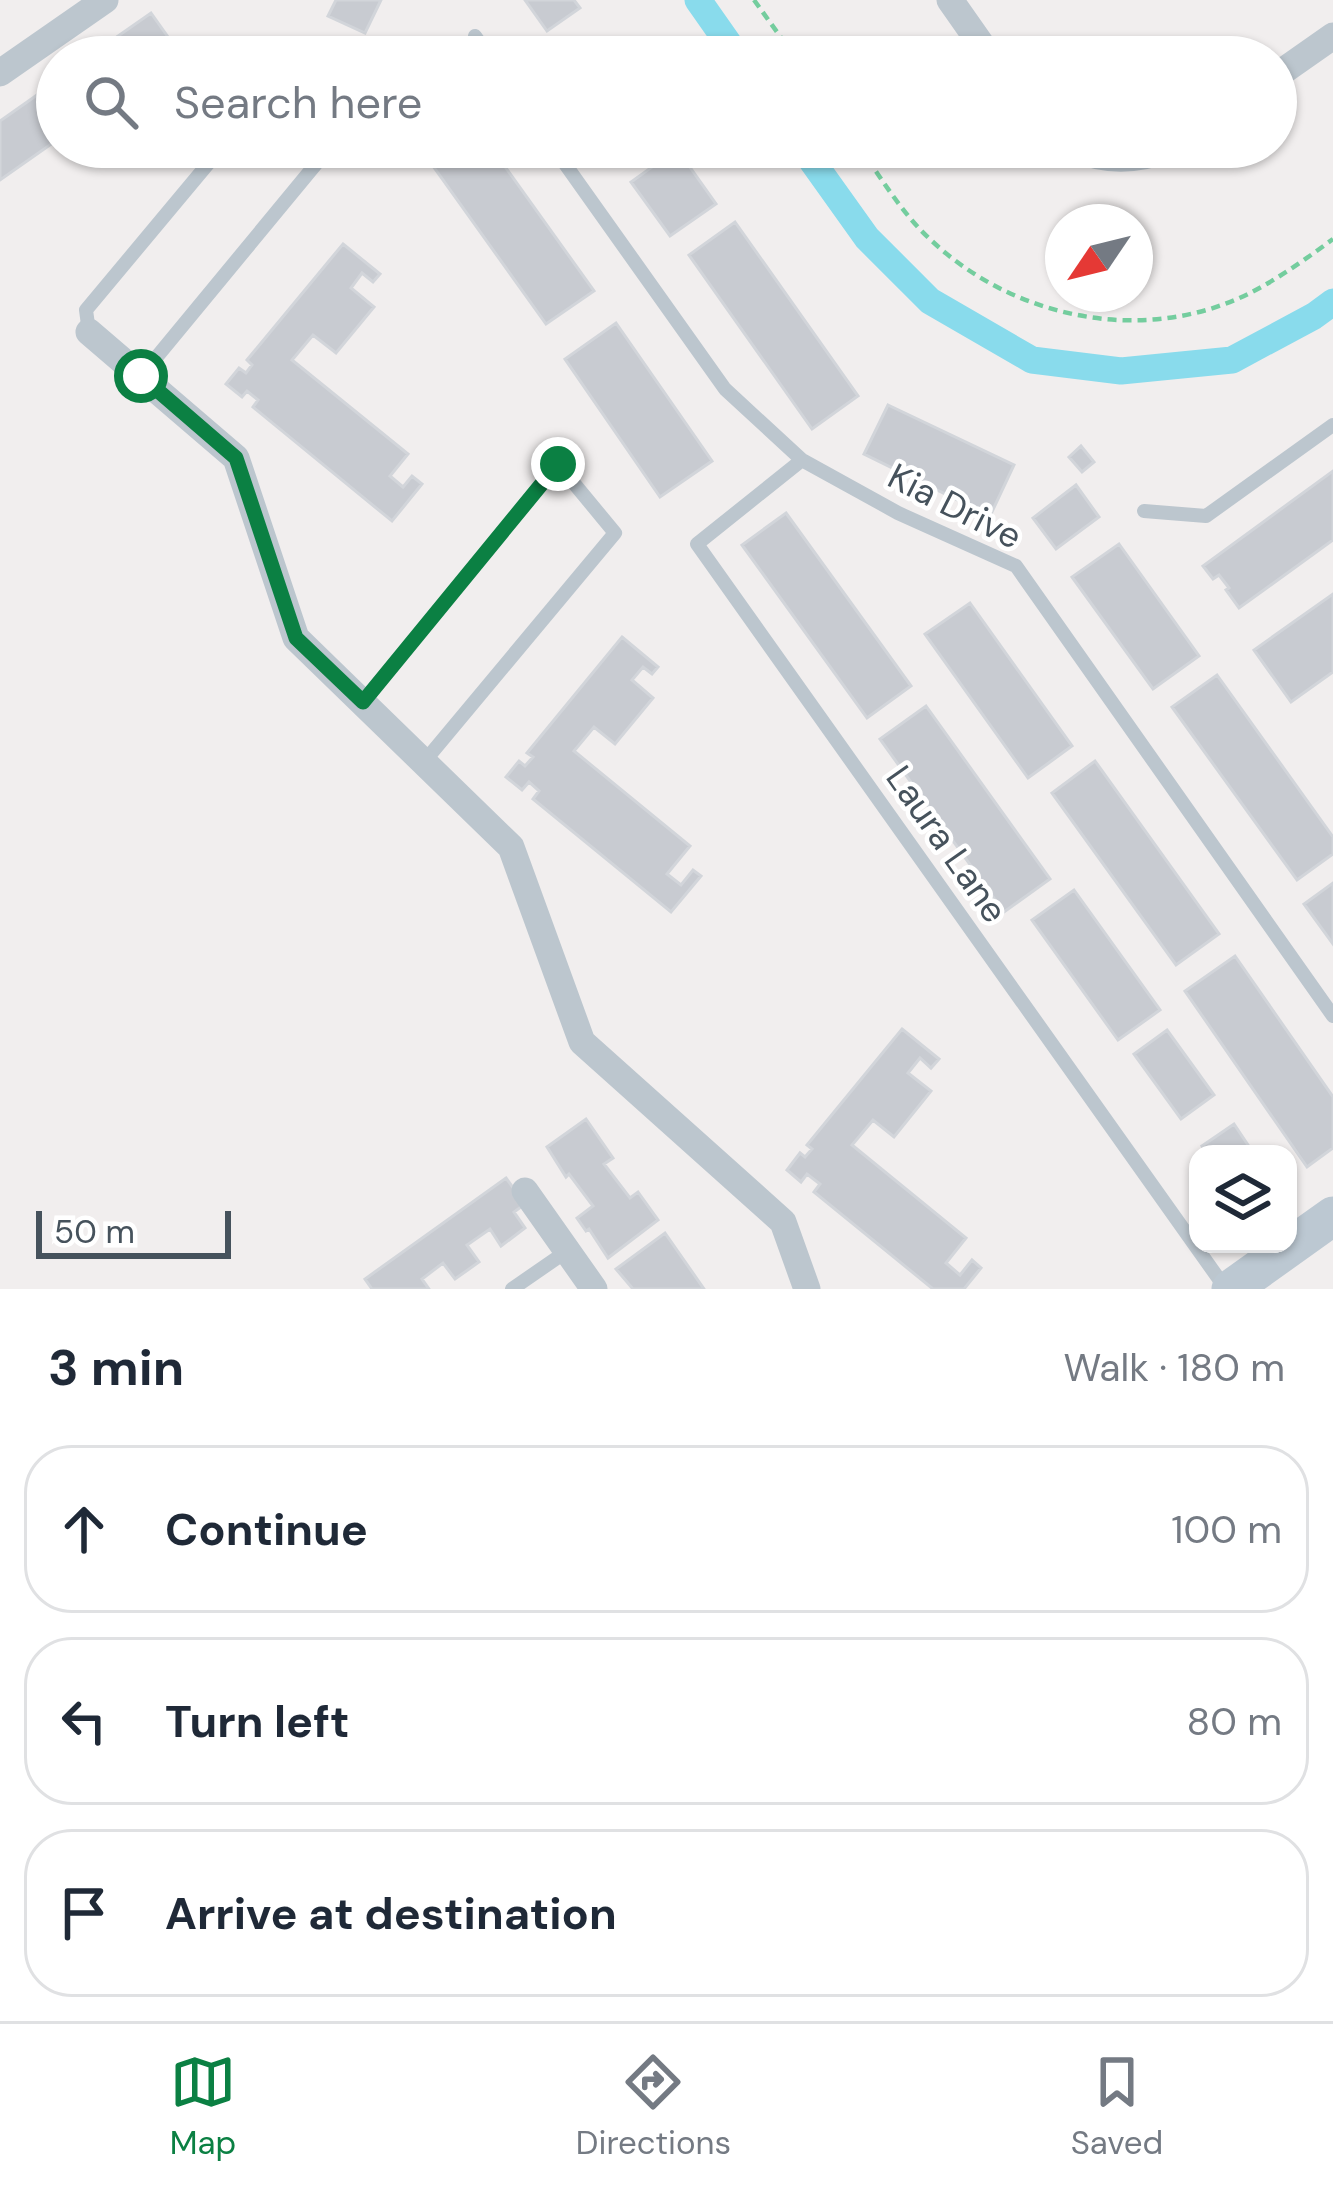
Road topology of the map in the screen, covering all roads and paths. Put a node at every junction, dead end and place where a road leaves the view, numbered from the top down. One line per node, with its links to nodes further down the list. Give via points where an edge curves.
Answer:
1 (106, 0): 4 (street)
2 (754, 0): 5 (path)
3 (950, 0): 6 (street)
4 (54, 36)
5 (780, 36)
6 (975, 36)
7 (1333, 36): 9 (street)
8 (36, 48): 10 (street)
9 (1297, 61)
10 (0, 73)
11 (204, 168): 16 (lane, via 86,310)
12 (313, 168): 17 (lane)
13 (569, 168): 19 (lane, Kia Drive, via 725,389)
14 (874, 168): 15 (path, via 956,262 1011,295 1073,315 1192,314 1246,296)
15 (1333, 239)
16 (89, 332): 17 (street)
17 (141, 376): 21 (street, via 236,458 296,638)
18 (1333, 425): 20 (lane, via 1206,516)
19 (802, 460): 23 (lane, Kia Drive, via 1016,566); 30 (lane, Laura Lane, via 697,544)
20 (1144, 511)
21 (363, 702): 22 (street); 22 (lane, via 558,464 615,533)
22 (424, 762): 29 (street, via 511,847 582,1042 783,1222)
23 (1333, 1016)
24 (525, 1191): 26 (street)
25 (1333, 1216): 30 (street)
26 (567, 1251): 27 (lane); 28 (street)
27 (512, 1289)
28 (593, 1289)
29 (808, 1289)
30 (1229, 1289)

